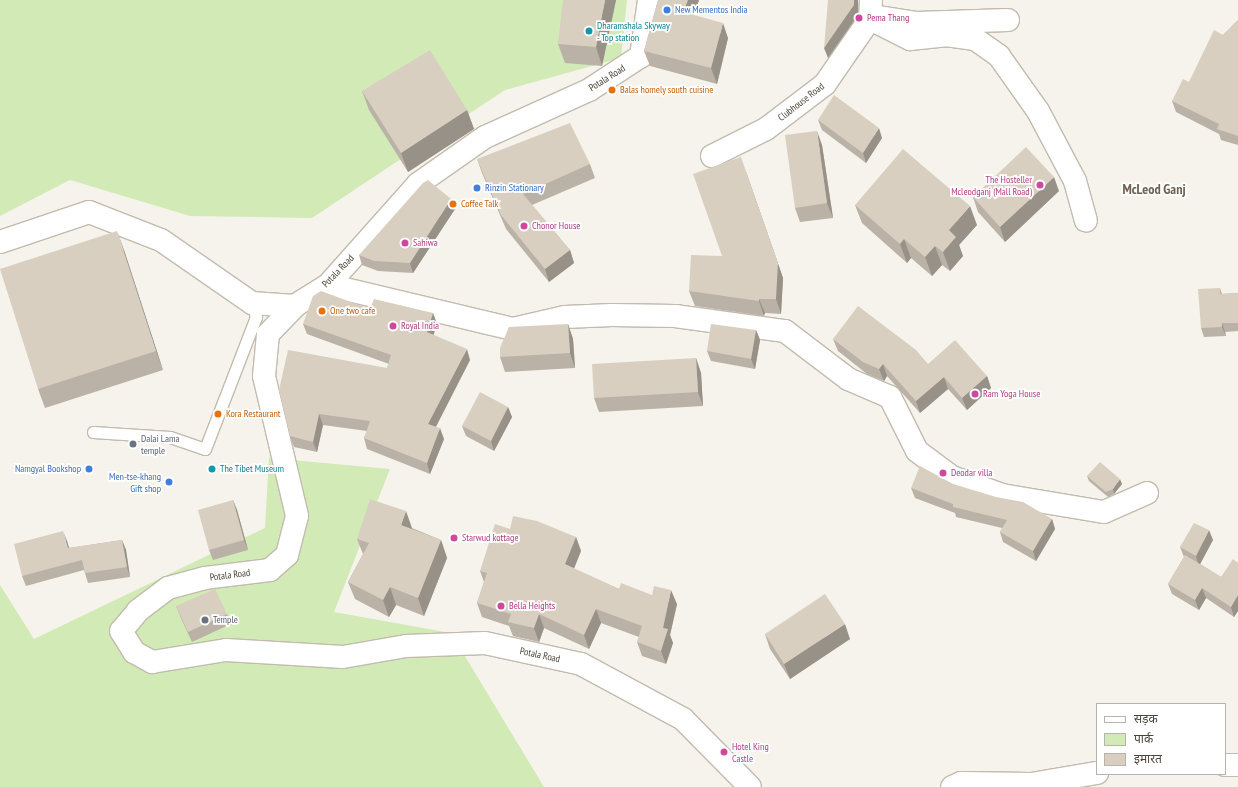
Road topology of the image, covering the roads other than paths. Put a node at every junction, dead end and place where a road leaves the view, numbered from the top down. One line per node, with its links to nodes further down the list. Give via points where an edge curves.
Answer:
1 (649, 0): 7 (street, Potala Road, via 641,56 589,90 485,137 418,184)
2 (870, 12): 3 (street, via 916,23); 4 (street, Clubhouse Road, via 825,84 766,129); 5 (street, via 910,39 946,36 975,39 999,56 1038,111 1075,181)
3 (1008, 20)
4 (712, 156)
5 (1086, 221)
6 (0, 242): 8 (street, via 88,212 161,240)
7 (328, 285): 9 (street, Potala Road); 11 (street, via 513,329 565,317 612,315 675,316 784,331 848,379 890,397 917,451 952,477 1002,494 1104,512)
8 (252, 302): 9 (street); 10 (lane, via 256,317 205,449 170,437)
9 (295, 306): 15 (street, Potala Road, via 268,334 264,376 297,516 287,555 270,570 205,578 168,588 138,611 121,631 134,652 152,662 226,650 343,657 406,646 485,643 581,664 683,719)
10 (94, 432)
11 (1147, 493)
12 (1226, 765): 13 (street)
13 (1238, 765)
14 (1096, 773): 16 (street, via 1031,784 961,783)
15 (750, 787)
16 (952, 787)

